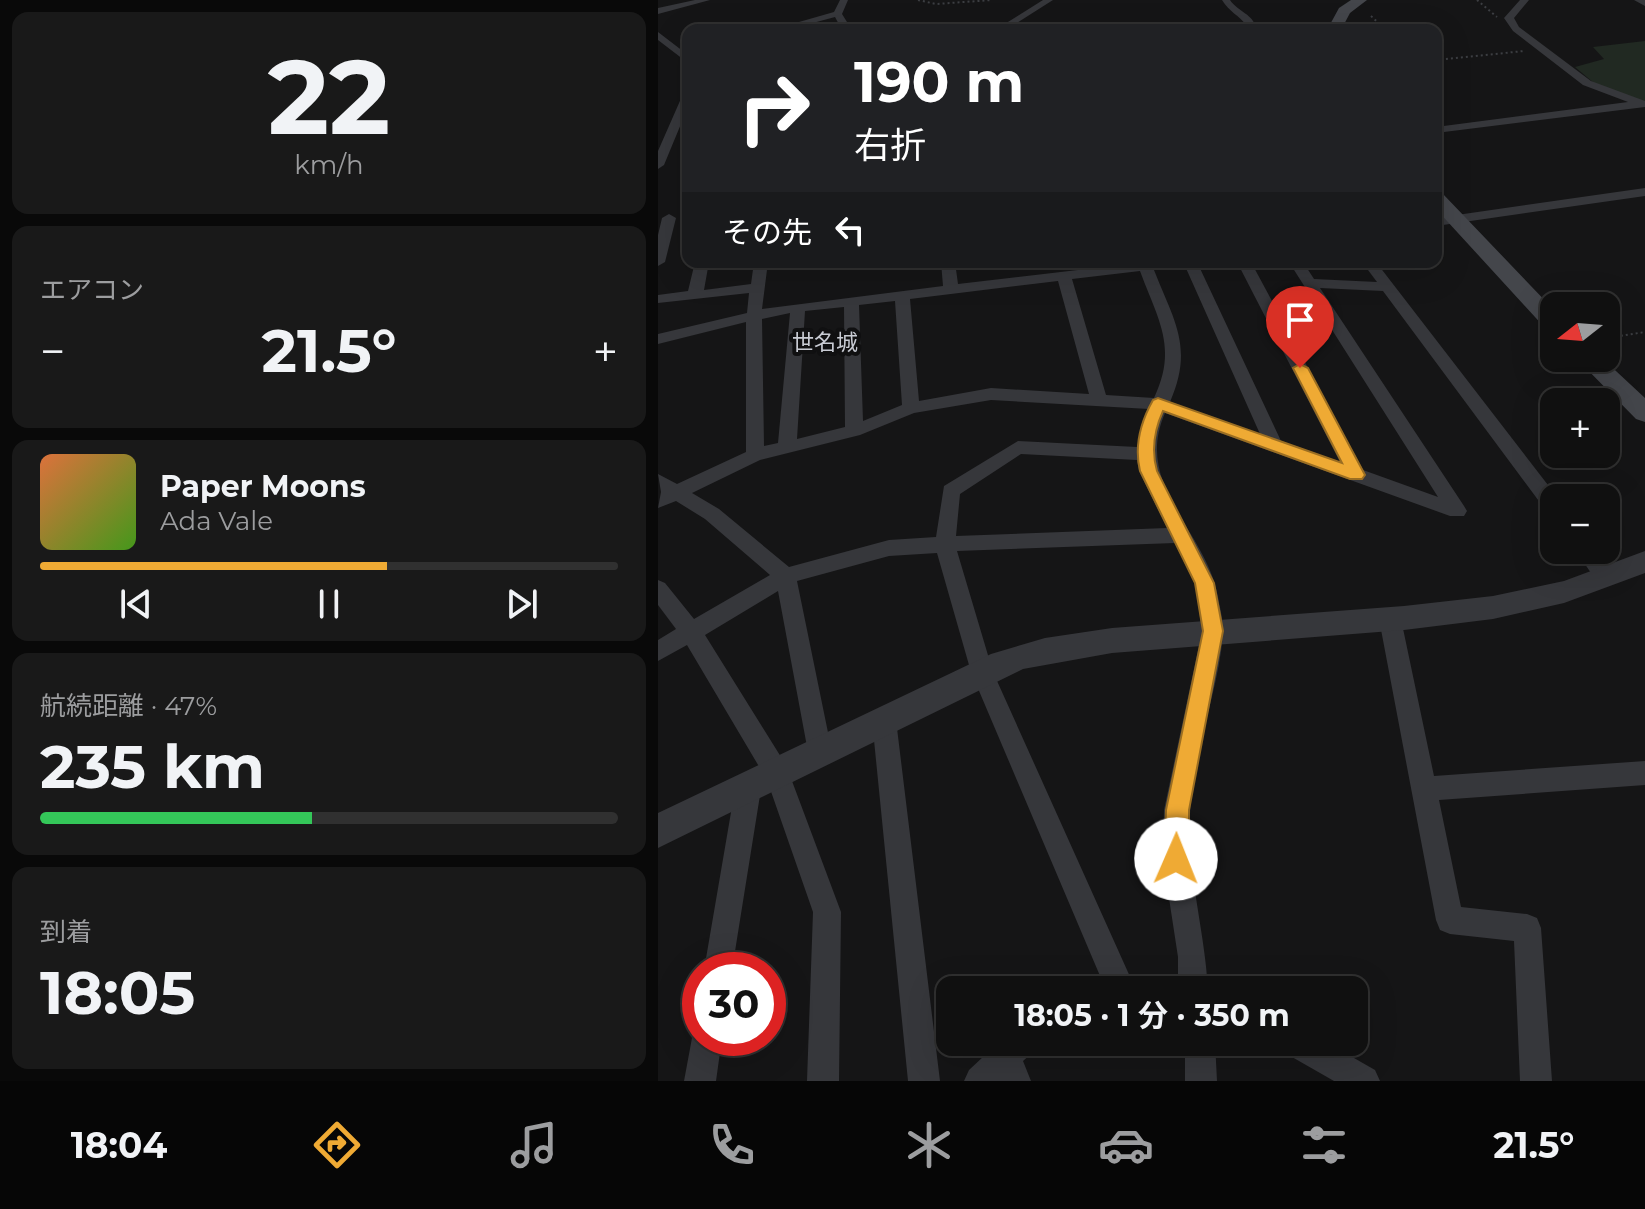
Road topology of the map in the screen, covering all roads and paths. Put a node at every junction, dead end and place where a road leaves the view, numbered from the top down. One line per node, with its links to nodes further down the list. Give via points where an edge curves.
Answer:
1 (706, 0): 9 (street)
2 (844, 0): 10 (street)
3 (918, 0): 4 (path)
4 (992, 0)
5 (1049, 0): 14 (street)
6 (1226, 0): 15 (street)
7 (1360, 0): 16 (main road, via 1344,11)
8 (1525, 0): 19 (street, via 1509,18 1511,23)
9 (658, 11)
10 (838, 14): 12 (street); 13 (street)
11 (1371, 16): 17 (path)
12 (799, 24)
13 (844, 24)
14 (1010, 24)
15 (1250, 24)
16 (1337, 24)
17 (1380, 24)
18 (658, 35): 20 (street)
19 (1545, 49): 21 (path); 23 (street, via 1587,83)
20 (682, 56)
21 (1442, 59)
22 (682, 105): 25 (street)
23 (1643, 105): 24 (street)
24 (1442, 129)
25 (663, 141): 26 (street)
26 (658, 165)
27 (1645, 192): 29 (street)
28 (664, 219): 30 (street)
29 (1445, 221): 50 (main road)
30 (658, 262)
31 (701, 268): 45 (street)
32 (760, 268): 43 (street)
33 (949, 268): 44 (street)
34 (1137, 268): 40 (street)
35 (1146, 268): 57 (street, via 1173,343 1174,368)
36 (1193, 268): 61 (street)
37 (1247, 268): 65 (street)
38 (1300, 268): 41 (street)
39 (1374, 268): 42 (street)
40 (1064, 276): 44 (street); 56 (street)
41 (1309, 283): 42 (street); 65 (street, via 1457,511)
42 (1388, 287): 66 (street)
43 (758, 288): 45 (street); 51 (street)
44 (951, 290): 46 (street)
45 (695, 295): 47 (street)
46 (902, 295): 48 (street); 58 (street)
47 (658, 299)
48 (851, 301): 49 (street); 60 (street)
49 (798, 307): 51 (street); 62 (street)
50 (1540, 311)
51 (754, 314): 54 (street); 64 (street)
52 (1645, 332): 53 (path)
53 (1620, 336)
54 (658, 339)
55 (1603, 372): 59 (main road)
56 (1099, 400): 57 (street); 58 (street, via 991,394)
57 (1158, 404): 61 (street); 63 (street)
58 (911, 408): 60 (street)
59 (1645, 413)
60 (854, 431): 62 (street)
61 (1274, 445): 65 (street)
62 (787, 447): 64 (street)
63 (1144, 454): 68 (street); 69 (street, via 1018,447 951,491)
64 (755, 455): 67 (street)
65 (1356, 475)
66 (1540, 488)
67 (664, 491): 72 (street, via 712,514)
68 (1182, 535): 69 (street); 77 (street, via 1205,583)
69 (945, 545): 72 (street, via 889,548); 79 (street)
70 (1645, 562): 73 (street)
71 (1597, 564): 73 (street)
72 (786, 576): 76 (street); 81 (street)
73 (1607, 577): 75 (street, via 1539,599)
74 (658, 589): 76 (street)
75 (1390, 619): 77 (street); 84 (street)
76 (690, 630): 78 (street); 83 (street)
77 (1213, 631): 79 (street, via 1069,645 1032,652); 88 (street, via 1177,810 1176,859)
78 (658, 651)
79 (982, 672): 80 (street); 87 (street)
80 (884, 720): 81 (street); 95 (street)
81 (820, 752): 83 (street)
82 (1645, 773): 84 (street)
83 (762, 781): 85 (street); 86 (street); 94 (street, via 827,912)
84 (1424, 789): 99 (street, via 1450,920 1527,928)
85 (658, 831)
86 (722, 952)
87 (1115, 976)
88 (1189, 976)
89 (704, 1056): 93 (street)
90 (1200, 1056): 97 (street)
91 (1320, 1056): 98 (street)
92 (1014, 1060): 96 (street)
93 (700, 1081)
94 (823, 1081)
95 (924, 1081)
96 (980, 1081)
97 (1201, 1081)
98 (1364, 1081)
99 (1536, 1081)

